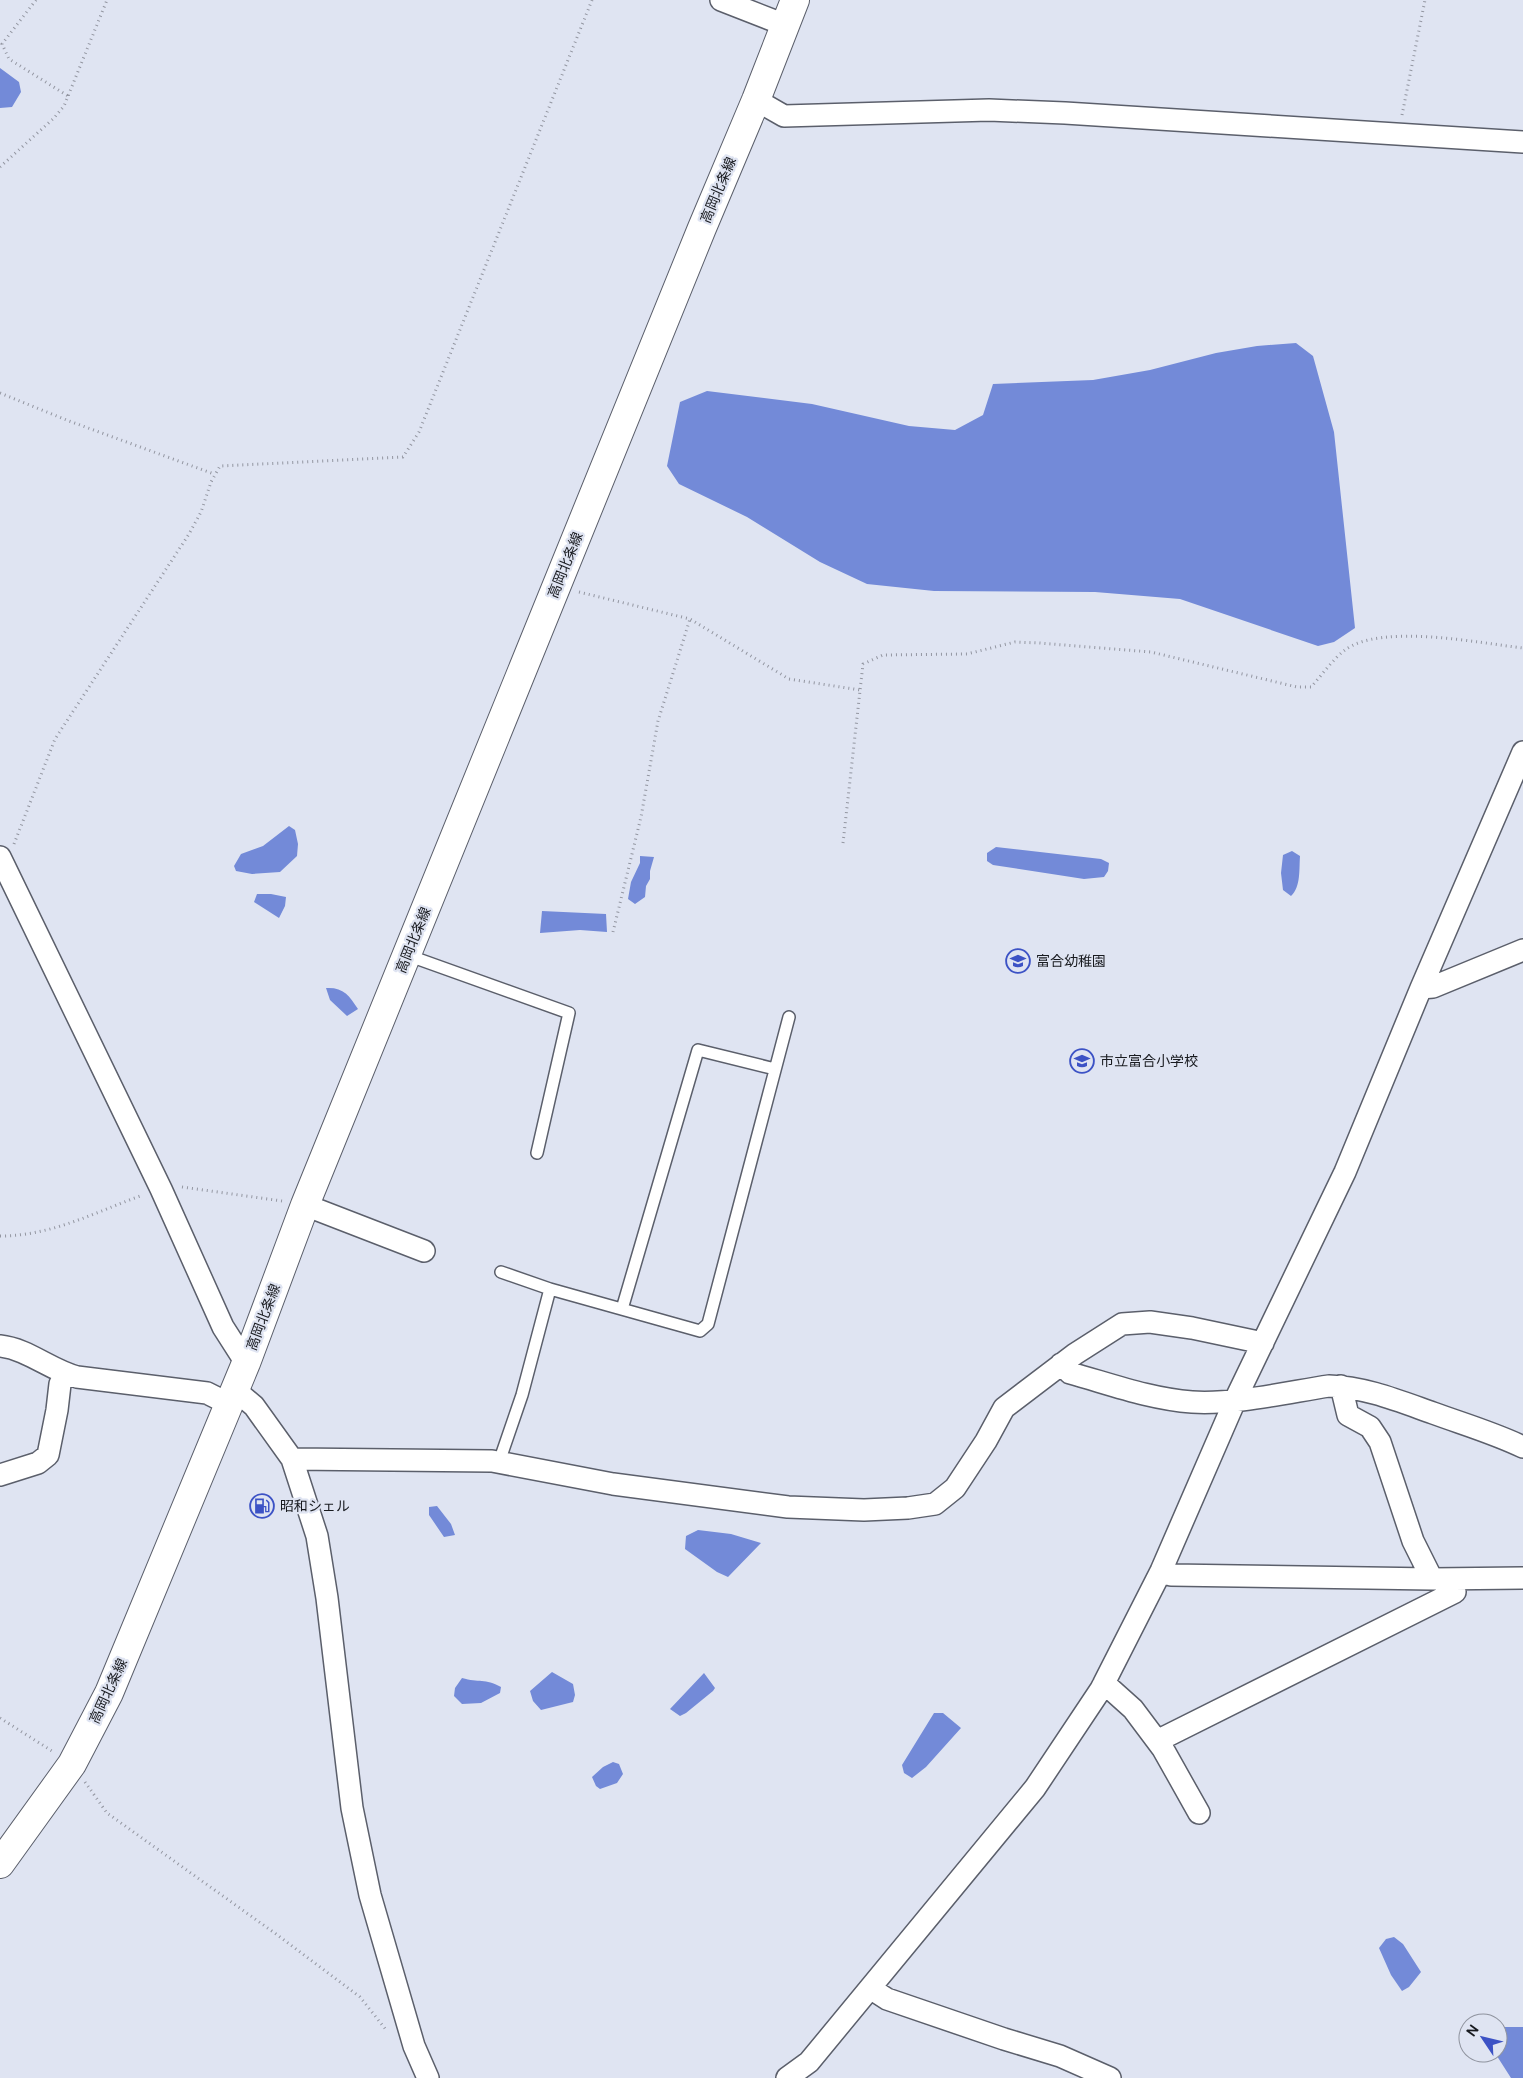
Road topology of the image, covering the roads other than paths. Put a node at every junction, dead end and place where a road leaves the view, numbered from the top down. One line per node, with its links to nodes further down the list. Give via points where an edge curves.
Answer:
1 (721, 0): 3 (street)
2 (795, 0): 3 (main road, 高岡北条線)
3 (784, 25): 4 (main road, 高岡北条線)
4 (756, 100): 5 (street, via 784,116 989,110); 9 (main road, 高岡北条線)
5 (1523, 142)
6 (1523, 752): 10 (street)
7 (2, 861): 21 (street, via 161,1189 223,1327)
8 (1523, 950): 10 (street, via 1433,987)
9 (407, 955): 13 (lane, via 569,1013); 14 (main road, 高岡北条線)
10 (1421, 988): 19 (street, via 1345,1172)
11 (789, 1017): 12 (lane)
12 (775, 1070): 18 (lane, via 698,1050); 18 (lane, via 708,1324 700,1331)
13 (537, 1153)
14 (305, 1205): 15 (street); 21 (main road, 高岡北条線)
15 (424, 1251)
16 (501, 1272): 17 (lane)
17 (550, 1289): 18 (lane); 29 (lane, via 522,1395)
18 (622, 1309)
19 (1264, 1343): 22 (street, via 1184,1326 1150,1322 1122,1324); 26 (street)
20 (0, 1346): 23 (street, via 13,1347)
21 (246, 1363): 25 (main road, 高岡北条線)
22 (1061, 1364): 26 (street, via 1070,1373 1158,1398 1194,1402); 29 (street, via 1004,1408 955,1488 935,1504 864,1510 788,1507 613,1484)
23 (65, 1374): 25 (street); 30 (street, via 60,1384 48,1455 38,1463)
24 (1341, 1386): 26 (street); 27 (street, via 1373,1392); 33 (street, via 1348,1415 1370,1427 1380,1442 1413,1541)
25 (232, 1397): 28 (street, via 254,1406); 37 (main road, 高岡北条線, via 109,1693 72,1764)
26 (1235, 1400): 31 (street)
27 (1523, 1447)
28 (292, 1459): 29 (street); 39 (street, via 317,1536 352,1808 370,1895 414,2046)
29 (499, 1462)
30 (0, 1475)
31 (1161, 1571): 33 (street, via 1170,1575); 34 (street)
32 (1523, 1578): 33 (street)
33 (1442, 1579): 35 (street, via 1455,1592)
34 (1104, 1683): 35 (street, via 1134,1709); 38 (street, via 1035,1788)
35 (1157, 1741): 36 (street)
36 (1198, 1813)
37 (0, 1864)
38 (870, 1988): 40 (street, via 809,2062); 41 (street, via 887,1999 1060,2056)
39 (428, 2078)
40 (787, 2078)
41 (1110, 2078)

